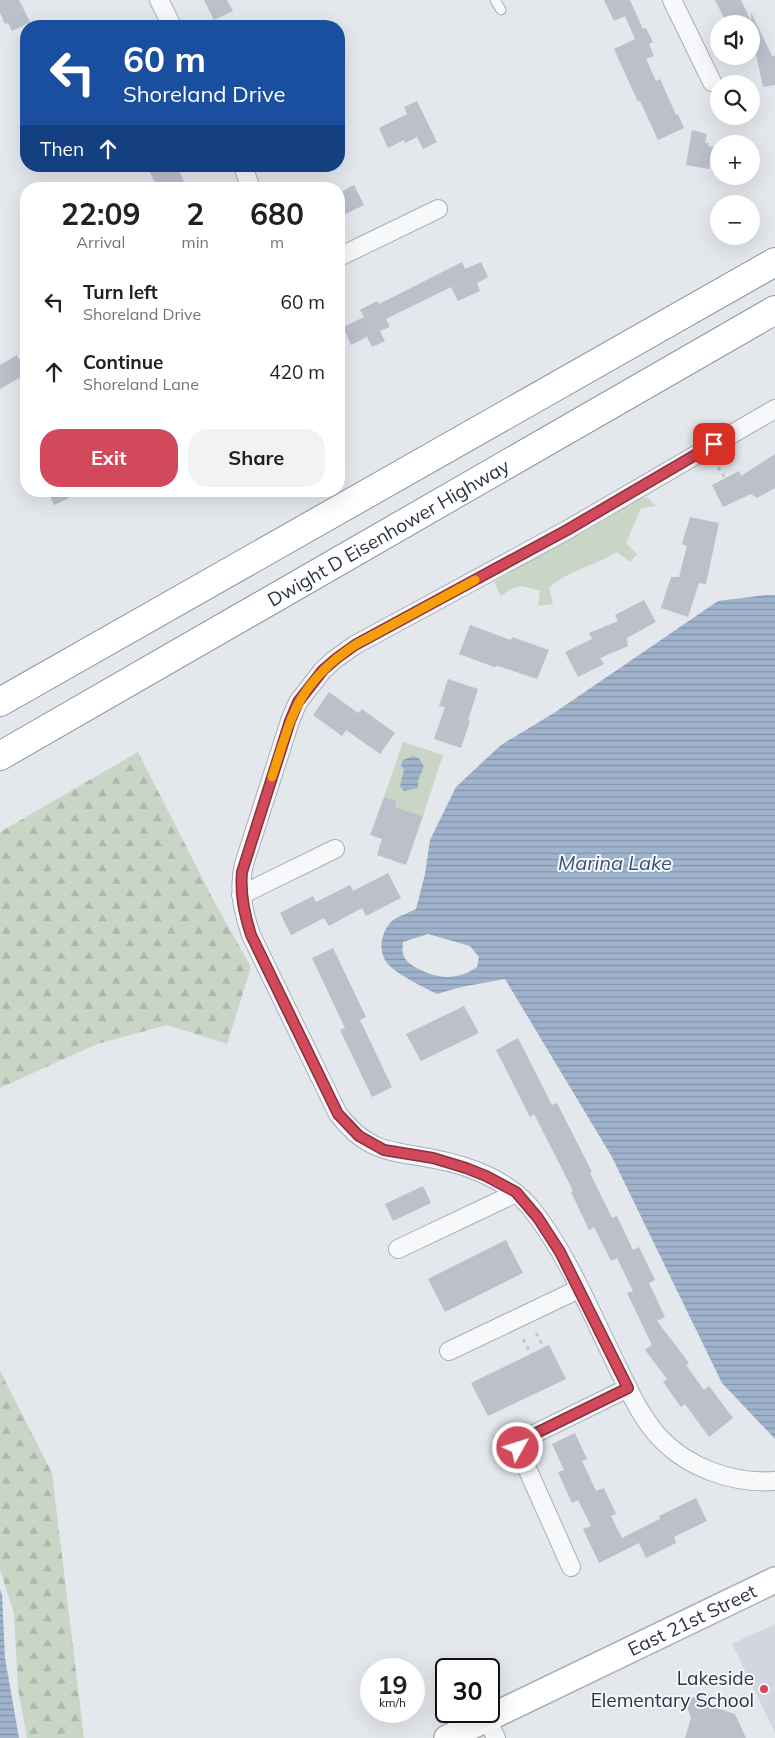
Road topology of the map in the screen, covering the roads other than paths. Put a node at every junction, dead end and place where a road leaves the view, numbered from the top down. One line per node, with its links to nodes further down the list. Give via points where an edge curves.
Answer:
1 (159, 0): 5 (street)
2 (495, 0): 4 (lane)
3 (672, 0): 6 (street)
4 (501, 10)
5 (169, 20)
6 (710, 78)
7 (438, 209): 8 (street)
8 (345, 254)
9 (775, 262): 12 (highway)
10 (775, 310): 13 (highway, Dwight D Eisenhower Highway)
11 (775, 408): 15 (street, via 567,530 355,645 323,670 305,691 290,721 244,864)
12 (0, 702)
13 (0, 756)
14 (336, 849): 15 (street)
15 (241, 896): 16 (street, via 251,935 338,1114 353,1131 384,1150 433,1158 466,1168)
16 (516, 1192): 17 (street); 18 (street, via 554,1240)
17 (398, 1249)
18 (579, 1288): 19 (street); 20 (street)
19 (449, 1351)
20 (628, 1388): 21 (street, via 651,1427 682,1456 720,1475); 22 (street, via 526,1438 518,1448)
21 (775, 1481)
22 (571, 1567)
23 (775, 1580): 24 (main road, East 21st Street)
24 (491, 1728): 25 (main road, East 21st Street)
25 (447, 1738)

